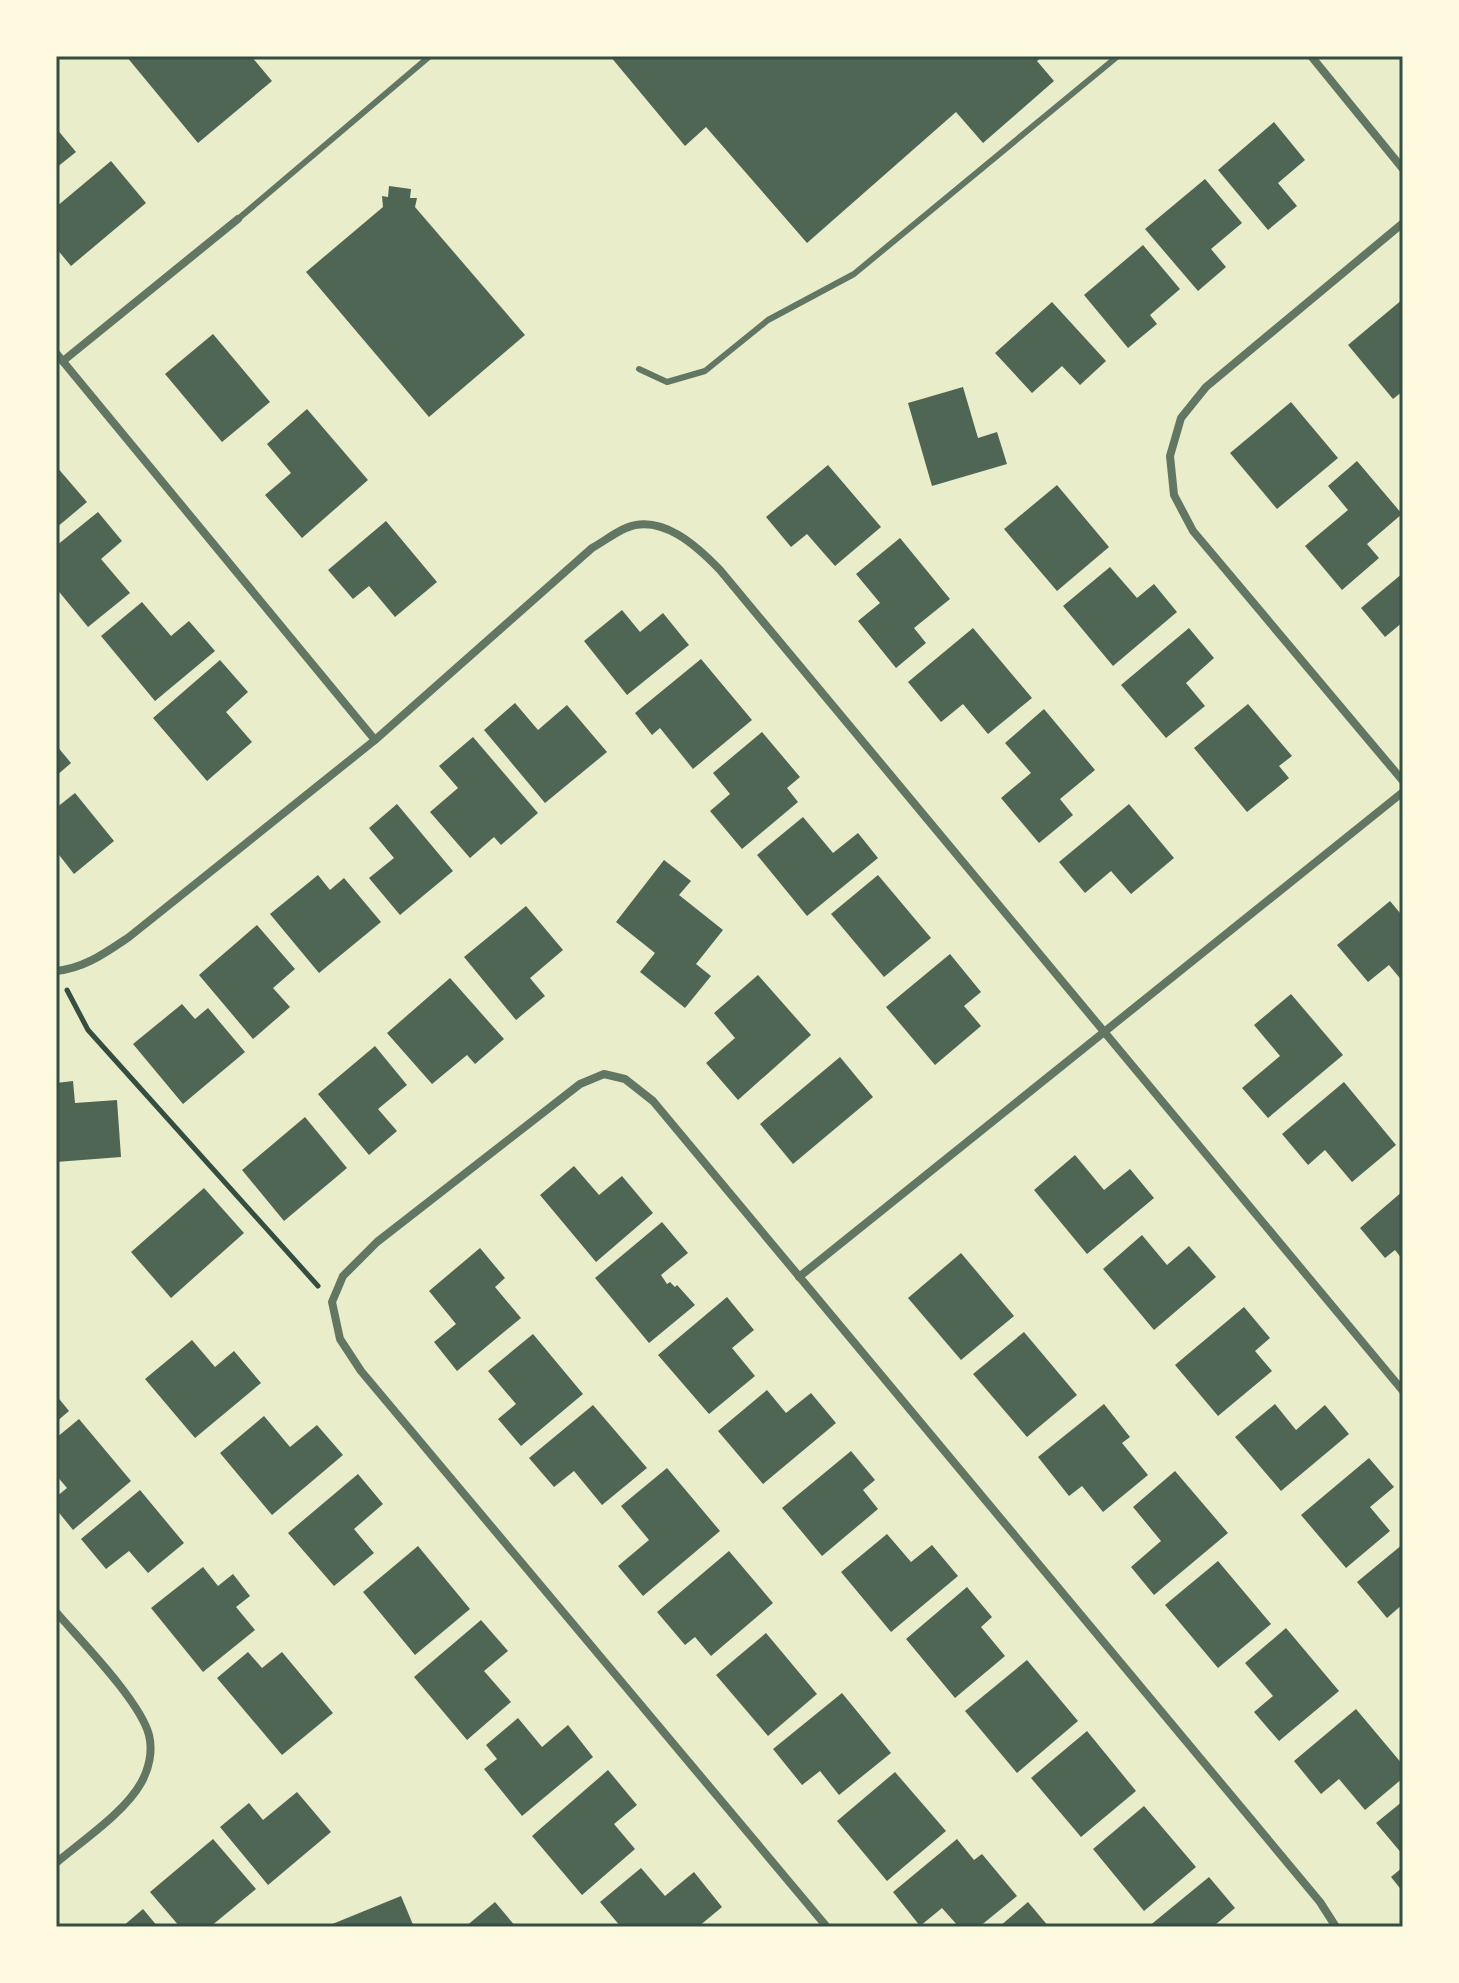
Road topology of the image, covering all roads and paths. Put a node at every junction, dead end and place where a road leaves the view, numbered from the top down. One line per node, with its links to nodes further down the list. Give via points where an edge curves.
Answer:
1 (430, 56): 5 (lane)
2 (1118, 56): 9 (lane, via 854,274 768,320 705,371 667,382)
3 (1311, 56): 4 (street)
4 (1403, 169)
5 (238, 219): 8 (street)
6 (1403, 223): 11 (street, via 1206,387 1181,418 1170,456 1174,495 1193,531)
7 (56, 353): 8 (street)
8 (63, 361): 10 (street)
9 (639, 369)
10 (375, 740): 13 (street, via 129,937 93,961); 14 (street, via 592,548 648,522 678,535 720,570)
11 (1403, 781)
12 (1403, 792): 14 (street)
13 (56, 971): 16 (path, via 88,1030)
14 (1105, 1032): 15 (street); 17 (street)
15 (799, 1277): 16 (street, via 653,1101 625,1079 604,1074 580,1084 377,1242 343,1276); 21 (street)
16 (332, 1302): 20 (street, via 340,1339 361,1371)
17 (1403, 1391)
18 (56, 1612): 19 (street, via 130,1700 149,1734 151,1759 141,1784)
19 (56, 1863)
20 (827, 1927)
21 (1336, 1927)

